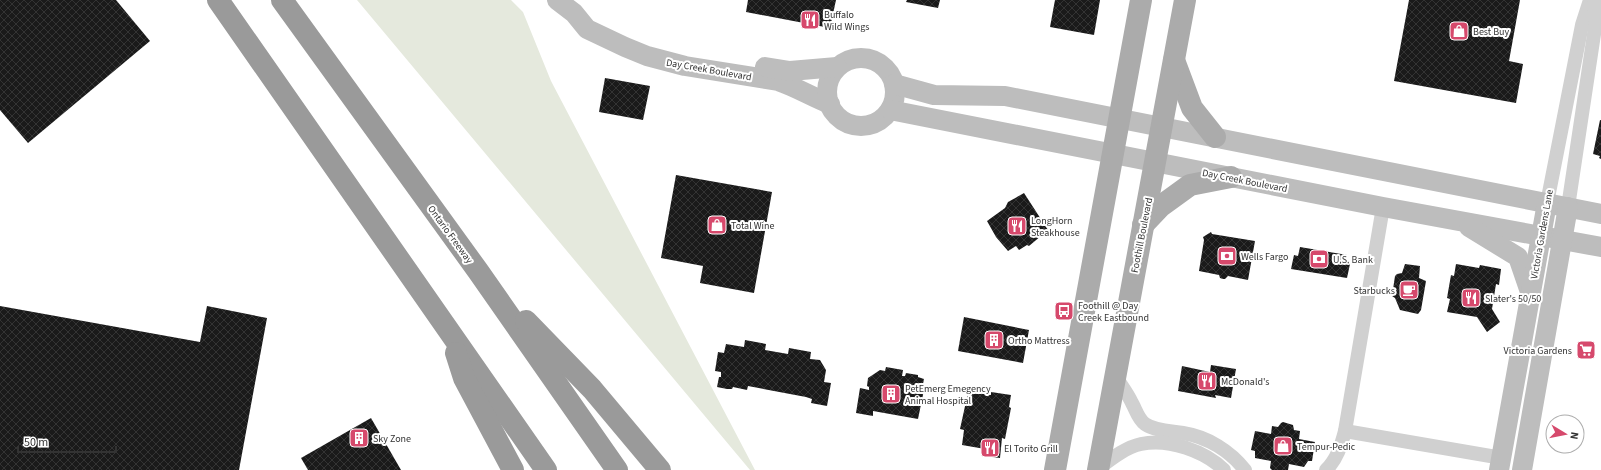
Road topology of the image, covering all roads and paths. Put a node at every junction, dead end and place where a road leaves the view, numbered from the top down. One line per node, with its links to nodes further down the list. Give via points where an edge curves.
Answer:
1 (218, 0): 31 (highway)
2 (282, 0): 29 (highway, Ontario Freeway)
3 (557, 0): 8 (main road, Day Creek Boulevard)
4 (1141, 0): 14 (main road)
5 (1185, 0): 9 (main road, Foothill Boulevard)
6 (1590, 0): 20 (street, Victoria Gardens Lane, via 1582,25)
7 (1594, 0): 22 (street, via 1596,21)
8 (574, 13): 10 (main road, Day Creek Boulevard, via 593,17 628,34 670,49 780,70); 12 (main road, Day Creek Boulevard, via 587,29 647,56 685,66 778,81)
9 (1174, 60): 15 (main road, Foothill Boulevard); 16 (main road, via 1192,108)
10 (837, 67): 11 (main road, via 851,59 870,59 886,68); 12 (main road, via 828,85)
11 (894, 84): 13 (main road, via 894,98); 14 (main road, via 934,96 1005,96)
12 (830, 104): 13 (main road, via 840,118 860,126 872,124)
13 (890, 110): 17 (main road, Day Creek Boulevard)
14 (1119, 119): 15 (main road); 17 (main road)
15 (1161, 127): 16 (main road); 18 (main road, Foothill Boulevard)
16 (1216, 137): 20 (main road)
17 (1112, 154): 18 (main road, Day Creek Boulevard); 40 (main road)
18 (1154, 162): 19 (main road, Day Creek Boulevard); 25 (main road, Foothill Boulevard)
19 (1231, 177): 21 (main road, Day Creek Boulevard); 25 (main road, via 1190,185 1161,206)
20 (1546, 203): 22 (main road); 26 (main road, Victoria Gardens Lane)
21 (1384, 207): 24 (main road, Day Creek Boulevard); 33 (street)
22 (1568, 207): 23 (main road); 27 (main road)
23 (1601, 214)
24 (1459, 221): 26 (main road, Day Creek Boulevard); 30 (main road, via 1518,257)
25 (1143, 225): 32 (main road, Foothill Boulevard)
26 (1540, 236): 27 (main road, Day Creek Boulevard); 30 (main road, Victoria Gardens Lane)
27 (1563, 240): 28 (main road, Day Creek Boulevard); 44 (main road)
28 (1601, 247)
29 (478, 271): 38 (highway, Ontario Freeway); 39 (highway, via 592,389)
30 (1530, 294): 34 (main road, Victoria Gardens Lane)
31 (450, 332): 36 (highway, via 464,378); 37 (highway)
32 (1116, 377): 35 (main road, Foothill Boulevard); 42 (street, via 1144,423 1202,438 1220,447 1236,459)
33 (1345, 431): 34 (street); 43 (street, via 1333,464)
34 (1501, 464)
35 (1098, 469): 41 (street, via 1132,447 1151,442 1183,447 1210,458)
36 (513, 470)
37 (546, 470)
38 (617, 470)
39 (660, 470)
40 (1055, 470)
41 (1224, 470)
42 (1245, 470)
43 (1326, 470)
44 (1522, 470)

